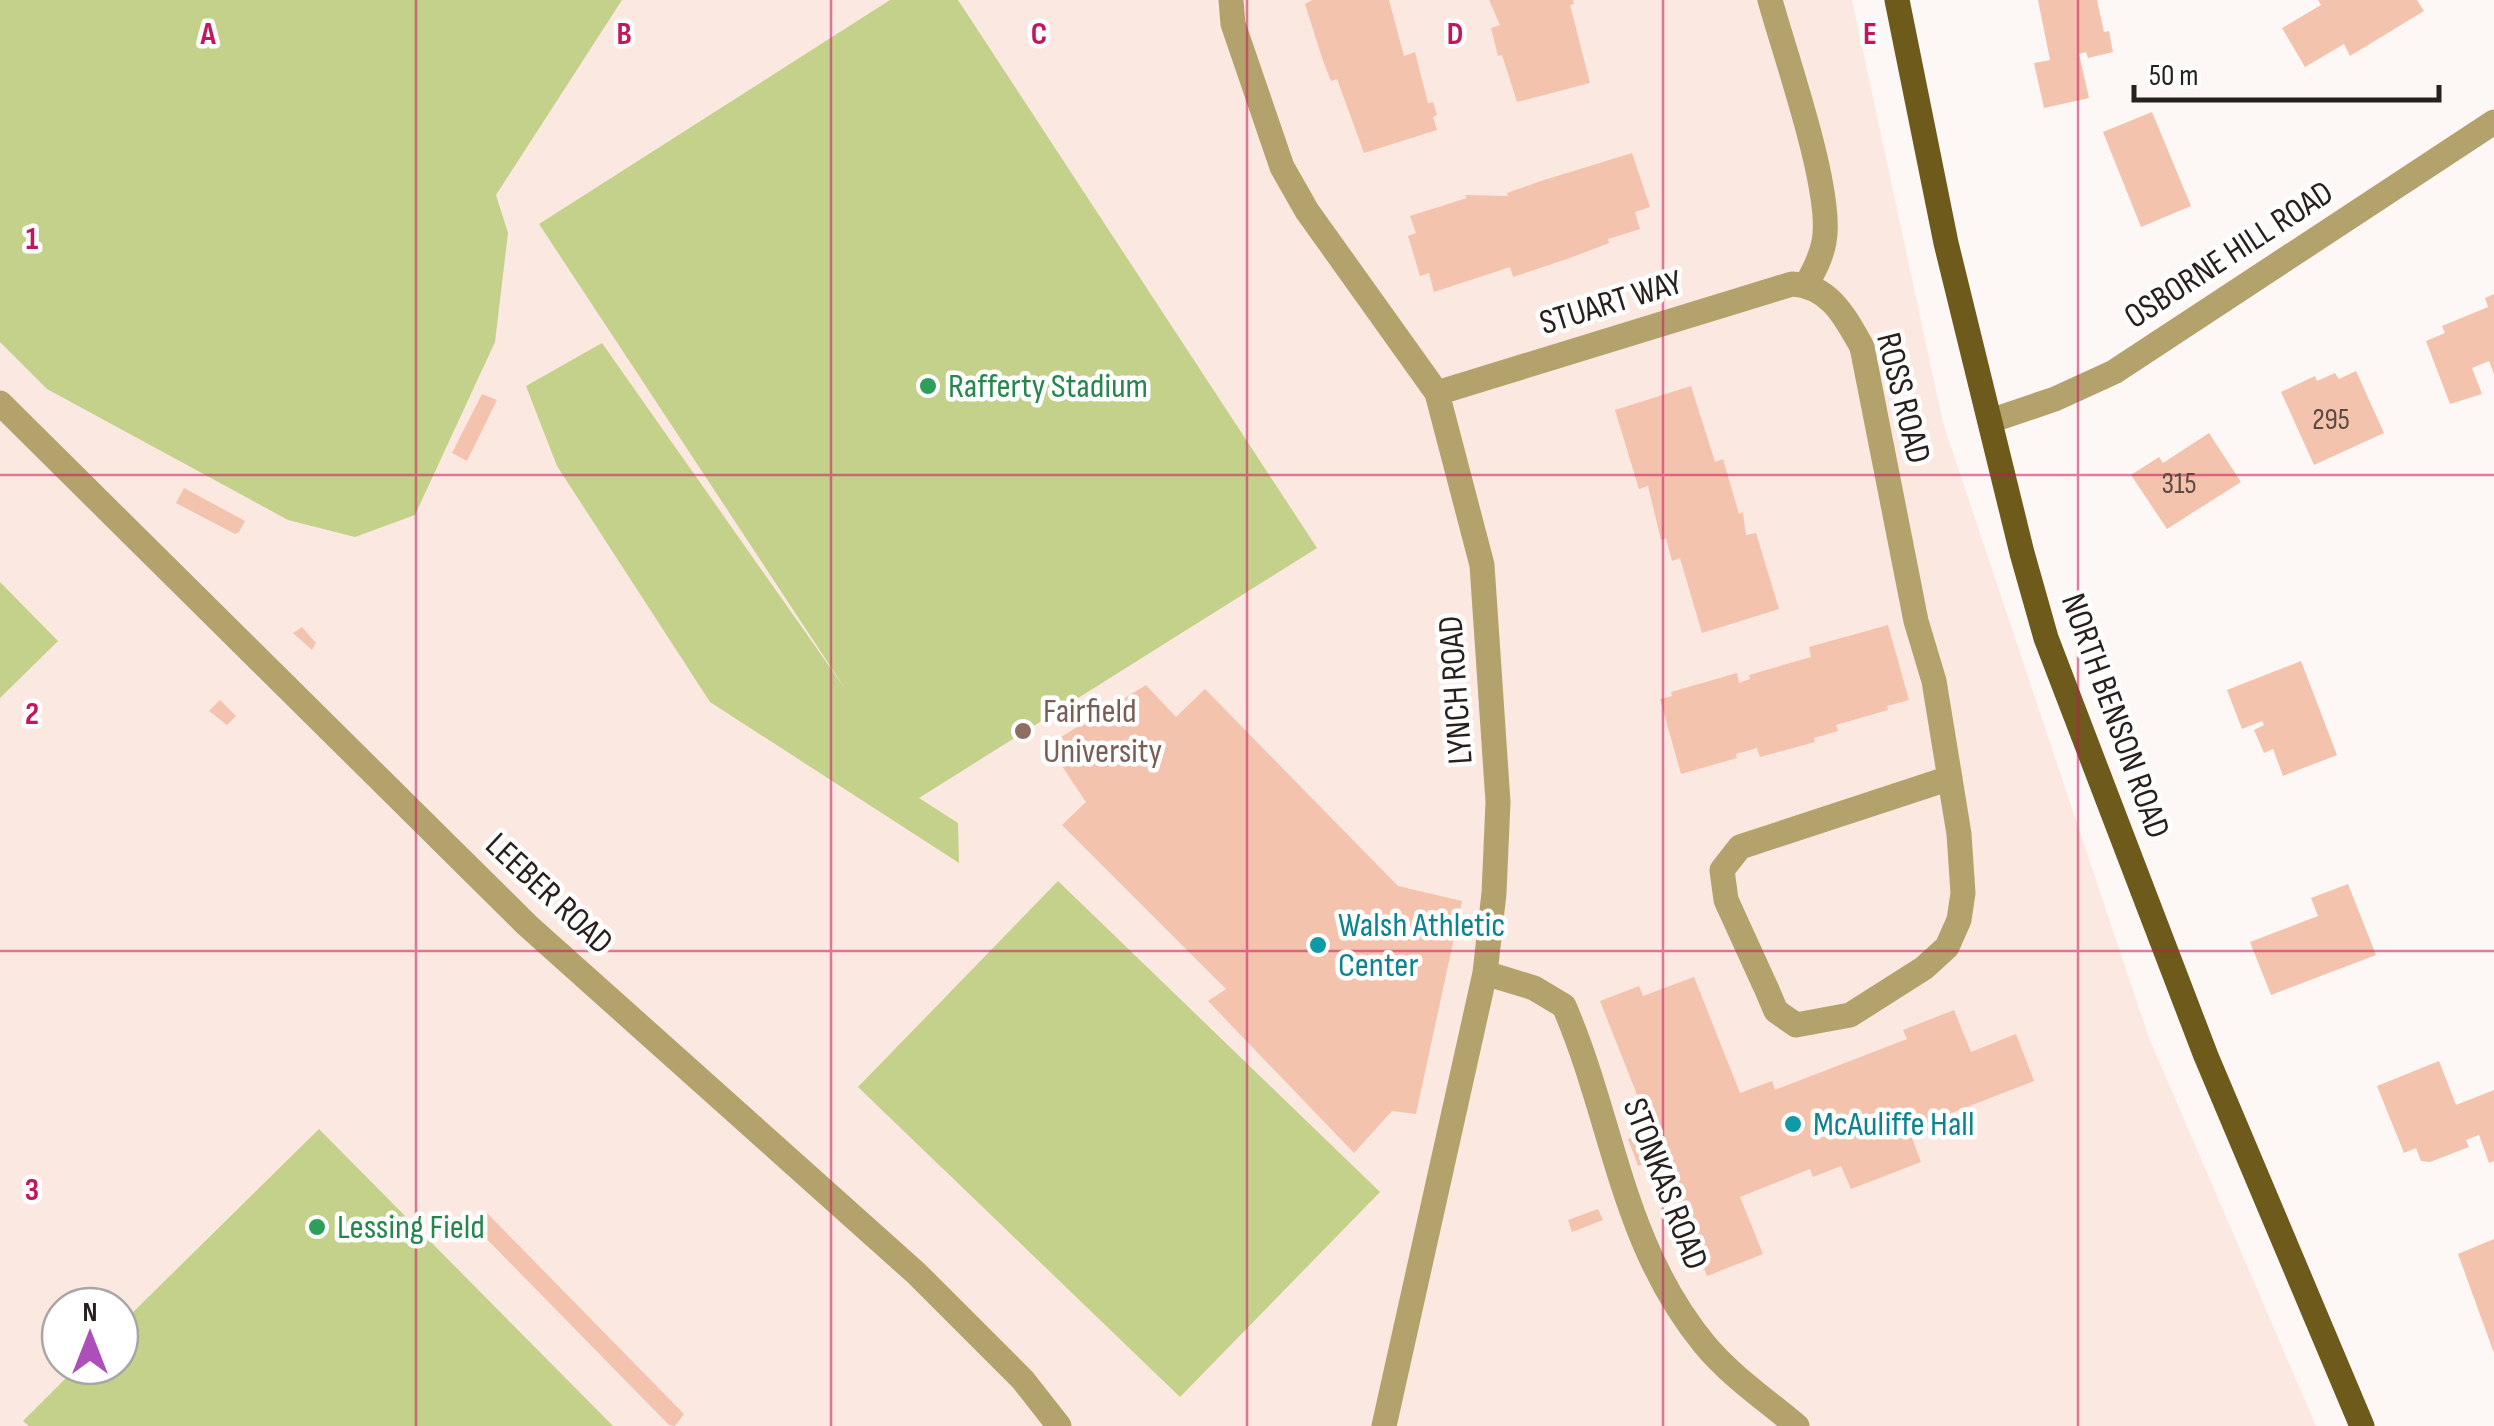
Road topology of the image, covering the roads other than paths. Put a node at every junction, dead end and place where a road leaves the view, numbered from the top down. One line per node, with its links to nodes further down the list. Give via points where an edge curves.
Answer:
1 (1231, 0): 6 (street, LYNCH ROAD, via 1233,24 1282,167)
2 (1770, 0): 5 (street, via 1823,208 1825,239)
3 (1897, 0): 8 (main road, NORTH BENSON ROAD)
4 (2494, 122): 8 (street, OSBORNE HILL ROAD, via 2114,372)
5 (1806, 285): 6 (street, STUART WAY); 9 (street, ROSS ROAD, via 1828,296 1862,347)
6 (1437, 393): 10 (street, LYNCH ROAD, via 1482,564 1498,802)
7 (0, 403): 11 (street, LEEBER ROAD, via 527,925 916,1272)
8 (1990, 422): 14 (main road, NORTH BENSON ROAD, via 2046,638 2076,722 2206,1056)
9 (1950, 778): 9 (street, ROSS ROAD, via 1963,893 1947,947 1850,1015 1796,1025 1776,1010 1766,990 1726,900 1722,870 1740,847)
10 (1485, 972): 12 (street, LYNCH ROAD); 13 (street, STONKAS ROAD, via 1564,1006 1652,1266 1724,1366)
11 (1059, 1426)
12 (1384, 1426)
13 (1796, 1426)
14 (2362, 1426)

